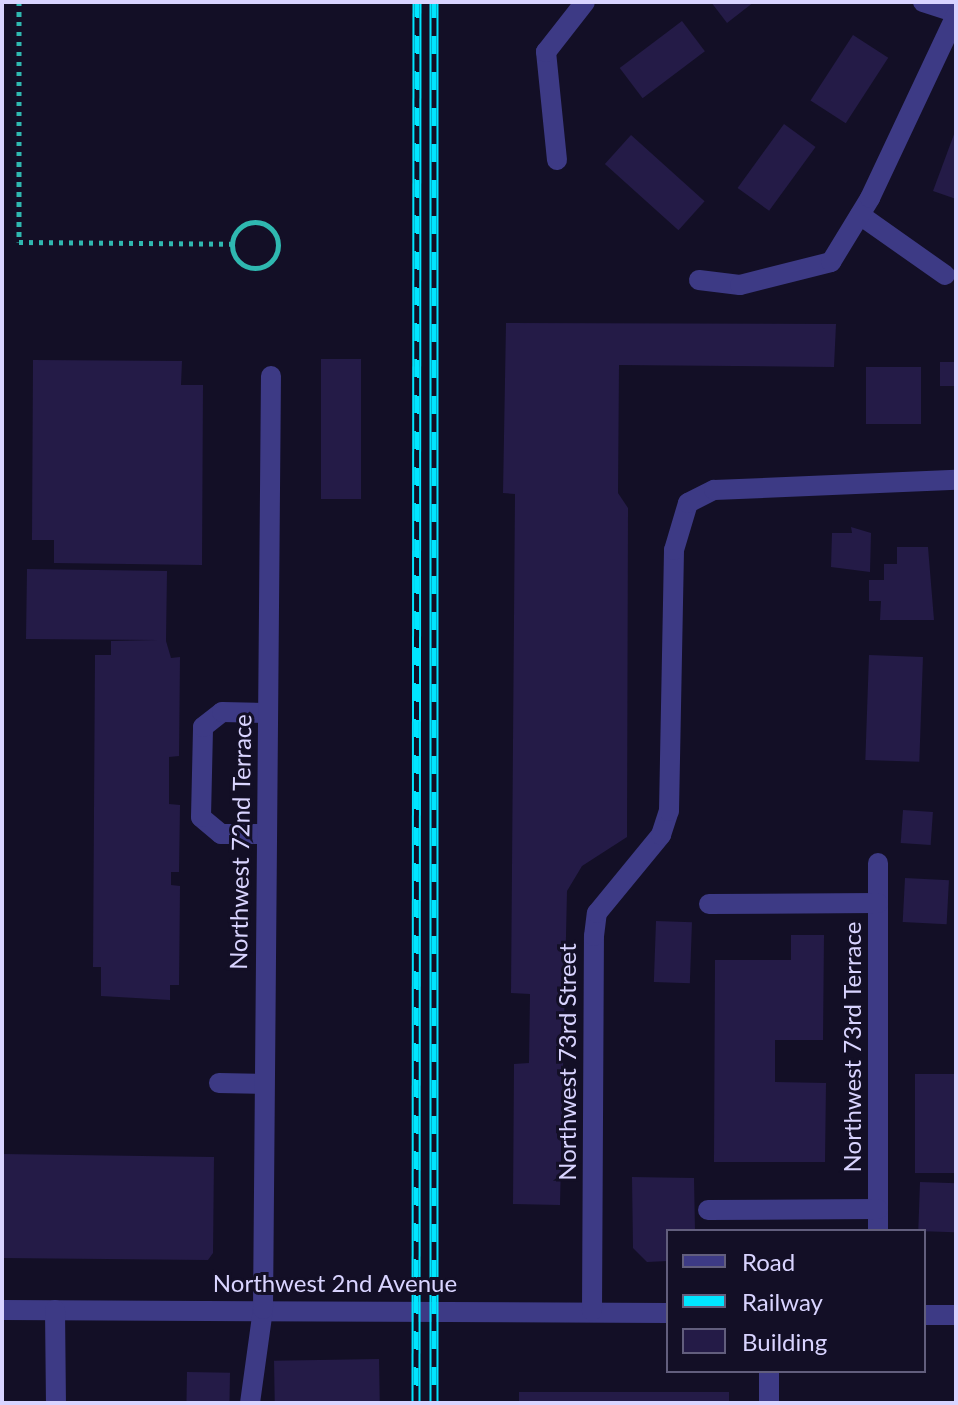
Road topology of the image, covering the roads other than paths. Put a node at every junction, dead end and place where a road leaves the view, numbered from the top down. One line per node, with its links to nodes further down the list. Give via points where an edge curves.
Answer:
1 (585, 2): 4 (street, via 546,52)
2 (923, 2): 3 (street)
3 (956, 14): 5 (street)
4 (557, 160)
5 (860, 215): 6 (street); 7 (street, via 831,262 740,285)
6 (945, 275)
7 (699, 280)
8 (271, 376): 10 (street, Northwest 72nd Terrace)
9 (956, 480): 23 (street, Northwest 73rd Street, via 714,490 688,503 674,550 669,811 661,835 597,913 594,936)
10 (267, 713): 11 (street, Northwest 72nd Terrace); 11 (street, via 222,712 203,727 201,817 221,834)
11 (266, 834): 16 (street, Northwest 72nd Terrace)
12 (878, 863): 13 (street, Northwest 73rd Terrace)
13 (878, 903): 14 (street); 17 (street, Northwest 73rd Terrace)
14 (709, 904)
15 (219, 1083): 16 (street)
16 (263, 1084): 20 (street, Northwest 72nd Terrace)
17 (878, 1209): 18 (street); 19 (street, Northwest 73rd Terrace)
18 (708, 1210)
19 (878, 1229)
20 (263, 1309): 22 (street, Northwest 2nd Avenue); 23 (street, Northwest 2nd Avenue); 29 (street, Northwest 72nd Terrace)
21 (2, 1310): 22 (street, Northwest 2nd Avenue)
22 (55, 1310): 28 (street)
23 (592, 1311): 24 (street, Northwest 2nd Avenue)
24 (666, 1313)
25 (926, 1315): 26 (street)
26 (956, 1315)
27 (769, 1373): 30 (street)
28 (56, 1403)
29 (250, 1403)
30 (769, 1403)

